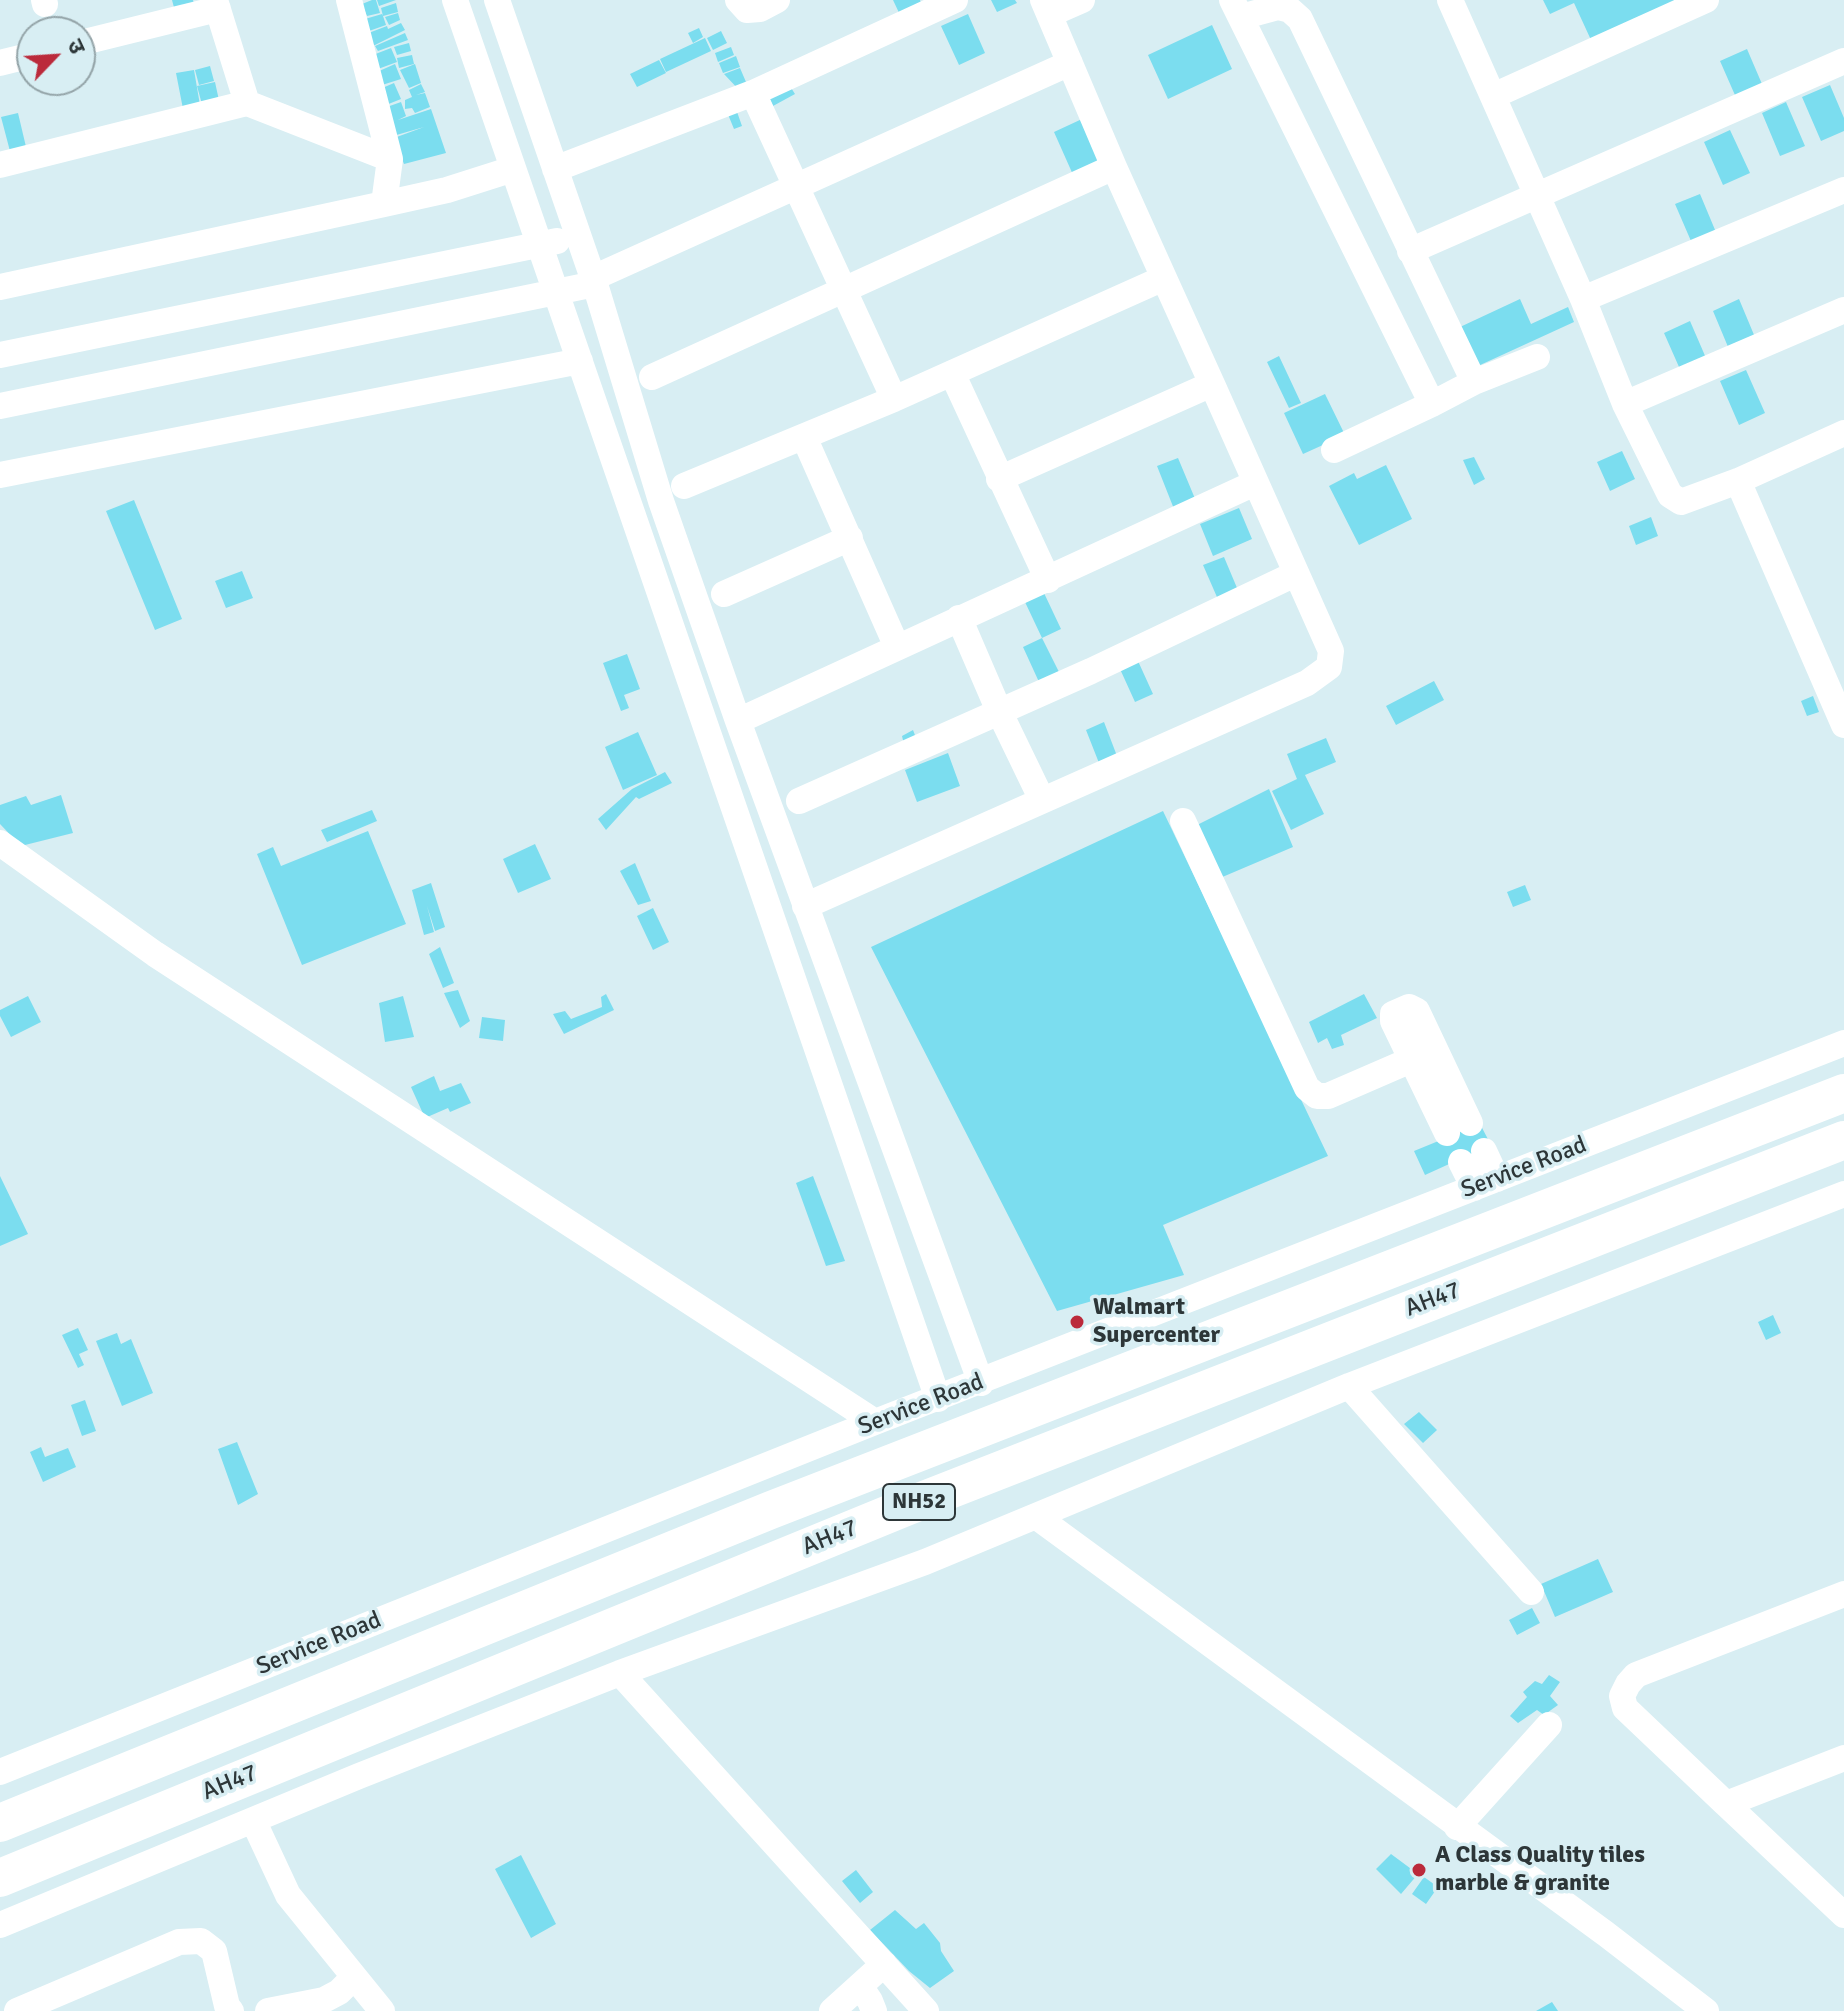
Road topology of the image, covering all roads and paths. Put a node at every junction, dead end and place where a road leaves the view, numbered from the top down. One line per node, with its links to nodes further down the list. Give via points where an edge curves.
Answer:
1 (349, 0): 19 (street)
2 (455, 0): 22 (street)
3 (738, 0): 4 (street, via 747,10)
4 (777, 0)
5 (955, 0): 16 (street)
6 (1082, 0): 11 (street)
7 (1450, 0): 17 (street)
8 (1706, 0): 17 (street)
9 (503, 2): 23 (street)
10 (216, 5): 13 (street); 18 (street)
11 (1047, 7): 15 (street)
12 (1236, 8): 30 (street, via 1278,7 1300,19); 46 (street)
13 (96, 39)
14 (1844, 61): 26 (street)
15 (1070, 63): 21 (street); 24 (street)
16 (753, 93): 23 (street); 24 (street)
17 (1493, 96): 26 (street)
18 (247, 103): 19 (street); 20 (street)
19 (390, 159): 27 (street)
20 (0, 165)
21 (1114, 167): 31 (street); 34 (street)
22 (513, 169): 27 (street); 29 (street)
23 (555, 169): 28 (street)
24 (798, 187): 32 (street); 34 (street)
25 (1844, 190): 36 (street)
26 (1538, 196): 30 (street); 36 (street)
27 (384, 204): 33 (street)
28 (578, 235): 29 (street); 32 (street)
29 (540, 245): 35 (street); 38 (street)
30 (1410, 251): 43 (street)
31 (1164, 278): 41 (street); 44 (street)
32 (594, 281): 35 (street); 64 (street, via 661,501)
33 (0, 287)
34 (844, 290): 42 (street); 45 (street)
35 (556, 294): 40 (street); 48 (street)
36 (1583, 299): 47 (street)
37 (1844, 310): 47 (street)
38 (0, 355)
39 (1537, 357): 43 (street)
40 (580, 361): 52 (street); 80 (street)
41 (952, 373): 45 (street); 53 (street)
42 (652, 377)
43 (1474, 382): 46 (street)
44 (1212, 384): 53 (street); 55 (street)
45 (894, 399): 49 (street)
46 (1432, 404): 51 (street)
47 (1625, 404): 54 (street, via 1670,495 1681,502)
48 (0, 406)
49 (804, 437): 56 (street); 57 (street)
50 (1842, 439): 54 (street)
51 (1334, 450)
52 (0, 475)
53 (999, 479): 59 (street)
54 (1738, 481): 65 (street)
55 (1255, 483): 58 (street); 59 (street)
56 (684, 486)
57 (850, 538): 60 (street); 62 (street)
58 (1295, 574): 63 (street); 66 (street, via 1331,651 1329,667 1307,683)
59 (1048, 580): 61 (street)
60 (724, 594)
61 (959, 618): 62 (street); 63 (street)
62 (897, 647): 64 (street)
63 (999, 711): 66 (street); 67 (street)
64 (738, 721): 70 (street)
65 (1844, 725)
66 (1042, 800): 70 (street)
67 (799, 801)
68 (1183, 821): 72 (street, via 1307,1088 1328,1096)
69 (0, 843): 81 (street, via 155,954)
70 (805, 906): 78 (street)
71 (1844, 1043): 76 (street, Service Road)
72 (1411, 1060): 72 (street, via 1392,1017 1409,1007 1417,1011 1458,1128)
73 (1844, 1093): 91 (highway, AH47 / NH52, via 771,1510)
74 (1844, 1140): 93 (highway, AH47 / NH52, via 892,1513)
75 (1472, 1157): 76 (street)
76 (1485, 1184): 78 (street, Service Road)
77 (1844, 1194): 79 (street)
78 (981, 1383): 80 (street, Service Road)
79 (1349, 1386): 82 (street); 83 (street)
80 (938, 1399): 81 (street, Service Road)
81 (875, 1422): 88 (street, Service Road)
82 (1037, 1517): 85 (street); 92 (street)
83 (1531, 1592)
84 (1844, 1594): 89 (street, via 1636,1675 1628,1684 1622,1696 1625,1708)
85 (620, 1673): 90 (street); 96 (street)
86 (1549, 1725): 92 (street)
87 (1844, 1758): 89 (street)
88 (0, 1772)
89 (1726, 1804): 94 (street)
90 (253, 1820): 95 (street); 97 (street, via 288,1895)
91 (0, 1823)
92 (1457, 1827): 106 (street)
93 (0, 1878)
94 (1844, 1915)
95 (0, 1925)
96 (884, 1964): 98 (street); 105 (street)
97 (354, 1977): 101 (street, via 324,2000); 102 (street)
98 (860, 1986): 103 (street); 104 (street)
99 (17, 2011): 100 (street, via 179,1942 201,1941 214,1951)
100 (231, 2011)
101 (268, 2011)
102 (382, 2011)
103 (832, 2011)
104 (874, 2011)
105 (926, 2011)
106 (1706, 2011)

